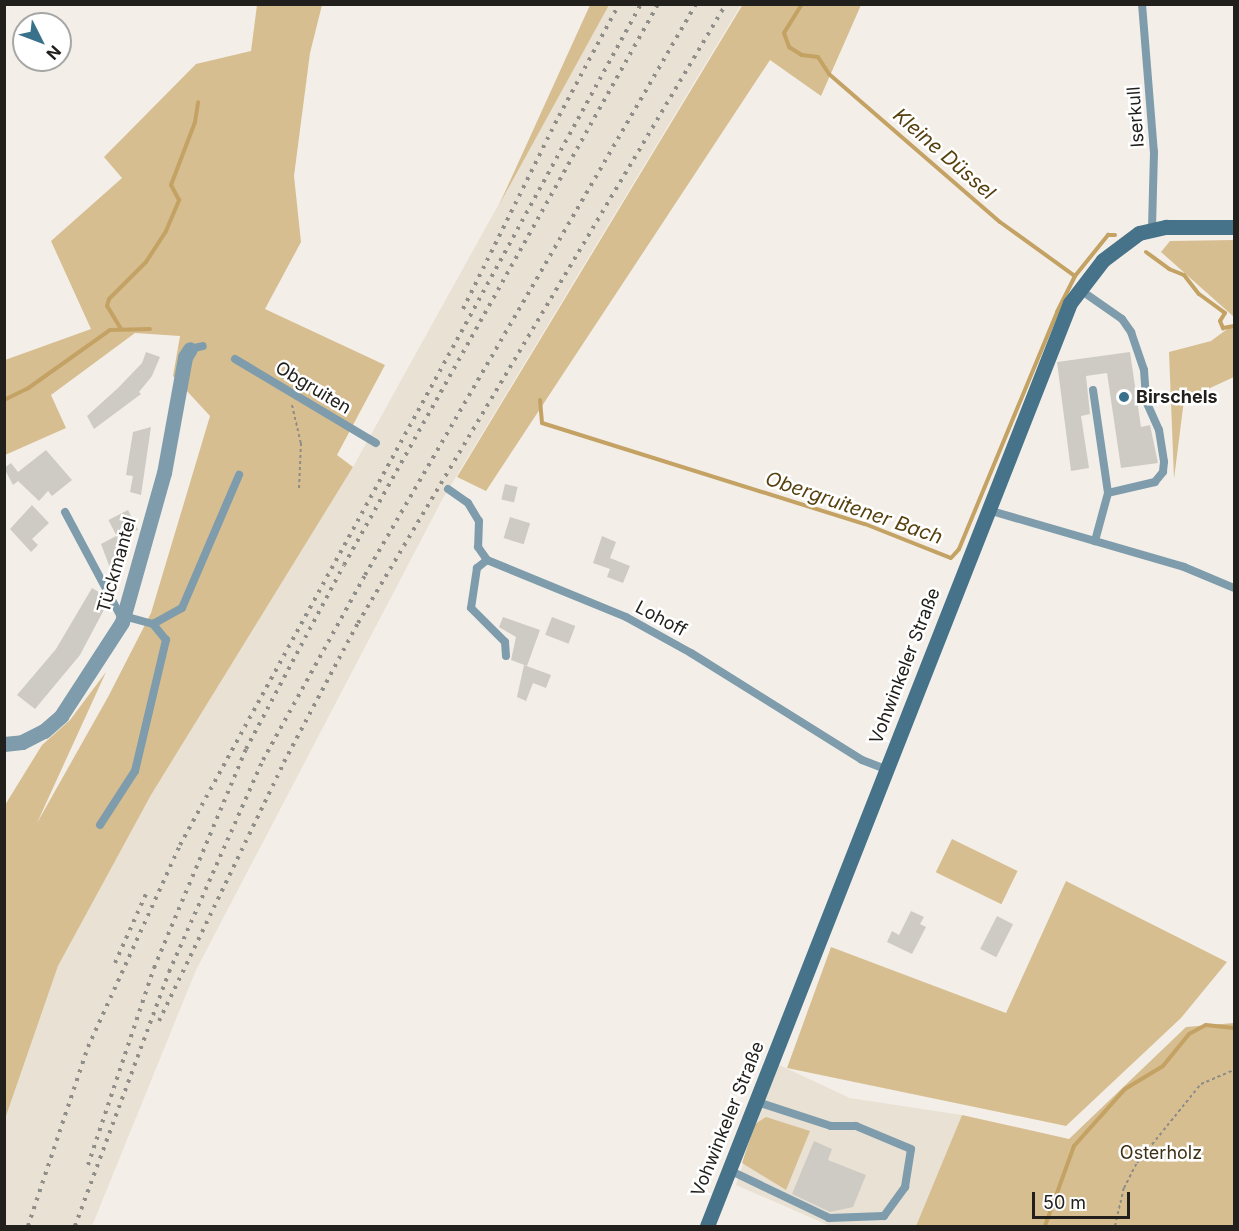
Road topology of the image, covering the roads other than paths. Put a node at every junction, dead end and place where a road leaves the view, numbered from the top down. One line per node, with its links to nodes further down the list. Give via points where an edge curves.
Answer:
1 (1142, 4): 3 (lane, Iserkull, via 1154,152)
2 (1234, 227): 3 (street, Vohwinkeler Straße)
3 (1152, 228): 4 (street, Vohwinkeler Straße, via 1117,248)
4 (1078, 288): 11 (lane, via 1115,314 1131,332 1144,370 1146,401 1159,430 1164,462 1163,472 1155,482); 12 (street, Vohwinkeler Straße)
5 (196, 348): 17 (street, Tückmantel, via 185,357 164,473)
6 (235, 359): 8 (lane, Obgruiten)
7 (1094, 390): 11 (lane)
8 (376, 442)
9 (239, 475): 18 (lane, via 182,608)
10 (448, 489): 15 (lane, via 468,503 479,521 478,547)
11 (1108, 493): 14 (lane)
12 (986, 510): 14 (lane); 21 (street, Vohwinkeler Straße)
13 (65, 512): 17 (lane)
14 (1095, 541): 16 (lane, via 1208,575)
15 (487, 560): 19 (lane, via 477,568 471,608 506,642); 21 (lane, Lohoff, via 626,618 691,653 862,760)
16 (1234, 588)
17 (123, 619): 18 (lane); 20 (street, Tückmantel, via 61,716 45,731 22,742)
18 (153, 624): 22 (lane, via 166,640 135,771)
19 (506, 656)
20 (4, 744)
21 (885, 769): 23 (street, Vohwinkeler Straße)
22 (100, 825)
23 (757, 1102): 24 (street, Vohwinkeler Straße); 24 (lane, via 831,1126 856,1126 911,1149 905,1188 884,1216 829,1218)
24 (729, 1170): 25 (street, Vohwinkeler Straße)
25 (706, 1227)

